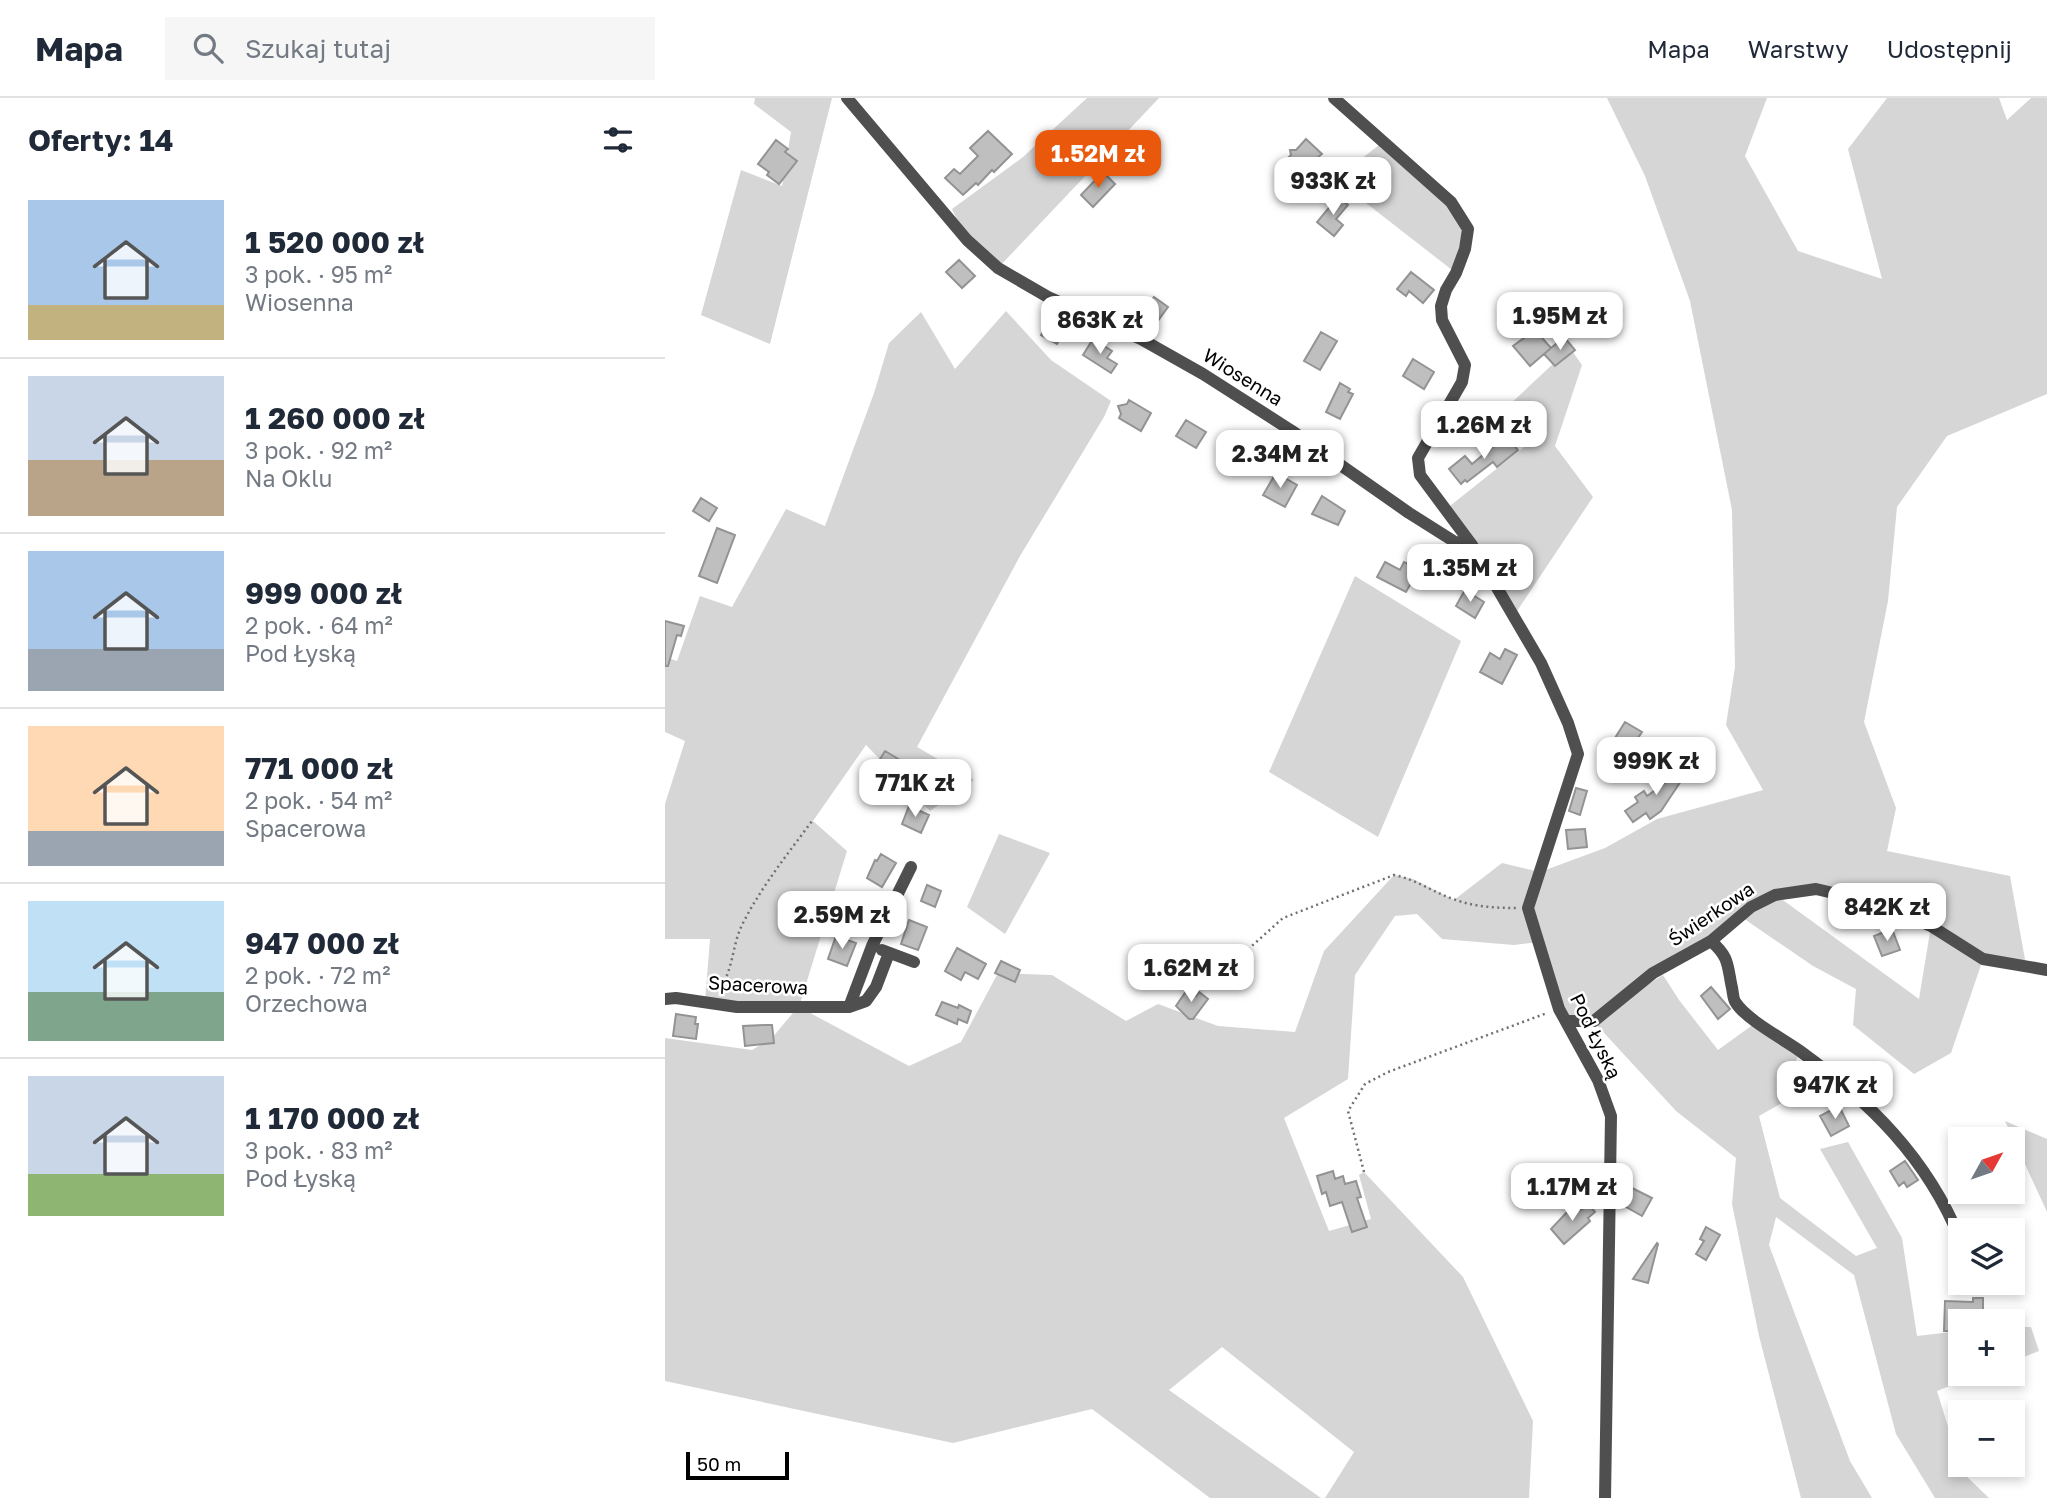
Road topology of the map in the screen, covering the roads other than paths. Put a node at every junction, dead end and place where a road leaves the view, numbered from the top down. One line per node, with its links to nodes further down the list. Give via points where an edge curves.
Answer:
1 (847, 98): 3 (street, Wiosenna, via 967,240 998,268 1203,374 1409,513 1455,541)
2 (1334, 98): 3 (street, via 1451,202 1468,229 1441,306 1441,320 1465,365 1462,382 1418,458 1420,475)
3 (1472, 545): 12 (street, Pod Łyską, via 1541,663 1578,754 1528,908 1559,1009)
4 (911, 867): 6 (street)
5 (1711, 942): 9 (street, Świerkowa, via 1751,907 1775,895 1816,888 1876,903 1931,926 1983,959); 12 (street, Świerkowa, via 1653,973 1594,1021); 13 (street, via 1725,954 1735,1003 1857,1096 1891,1128 1931,1180)
6 (872, 946): 7 (street); 11 (street)
7 (889, 953): 8 (street); 11 (street, via 866,1001)
8 (914, 962)
9 (2047, 970)
10 (665, 999): 11 (street, Spacerowa, via 737,1007)
11 (849, 1007)
12 (1567, 1021): 14 (street, Pod Łyską, via 1611,1116)
13 (1949, 1218)
14 (1605, 1498)

